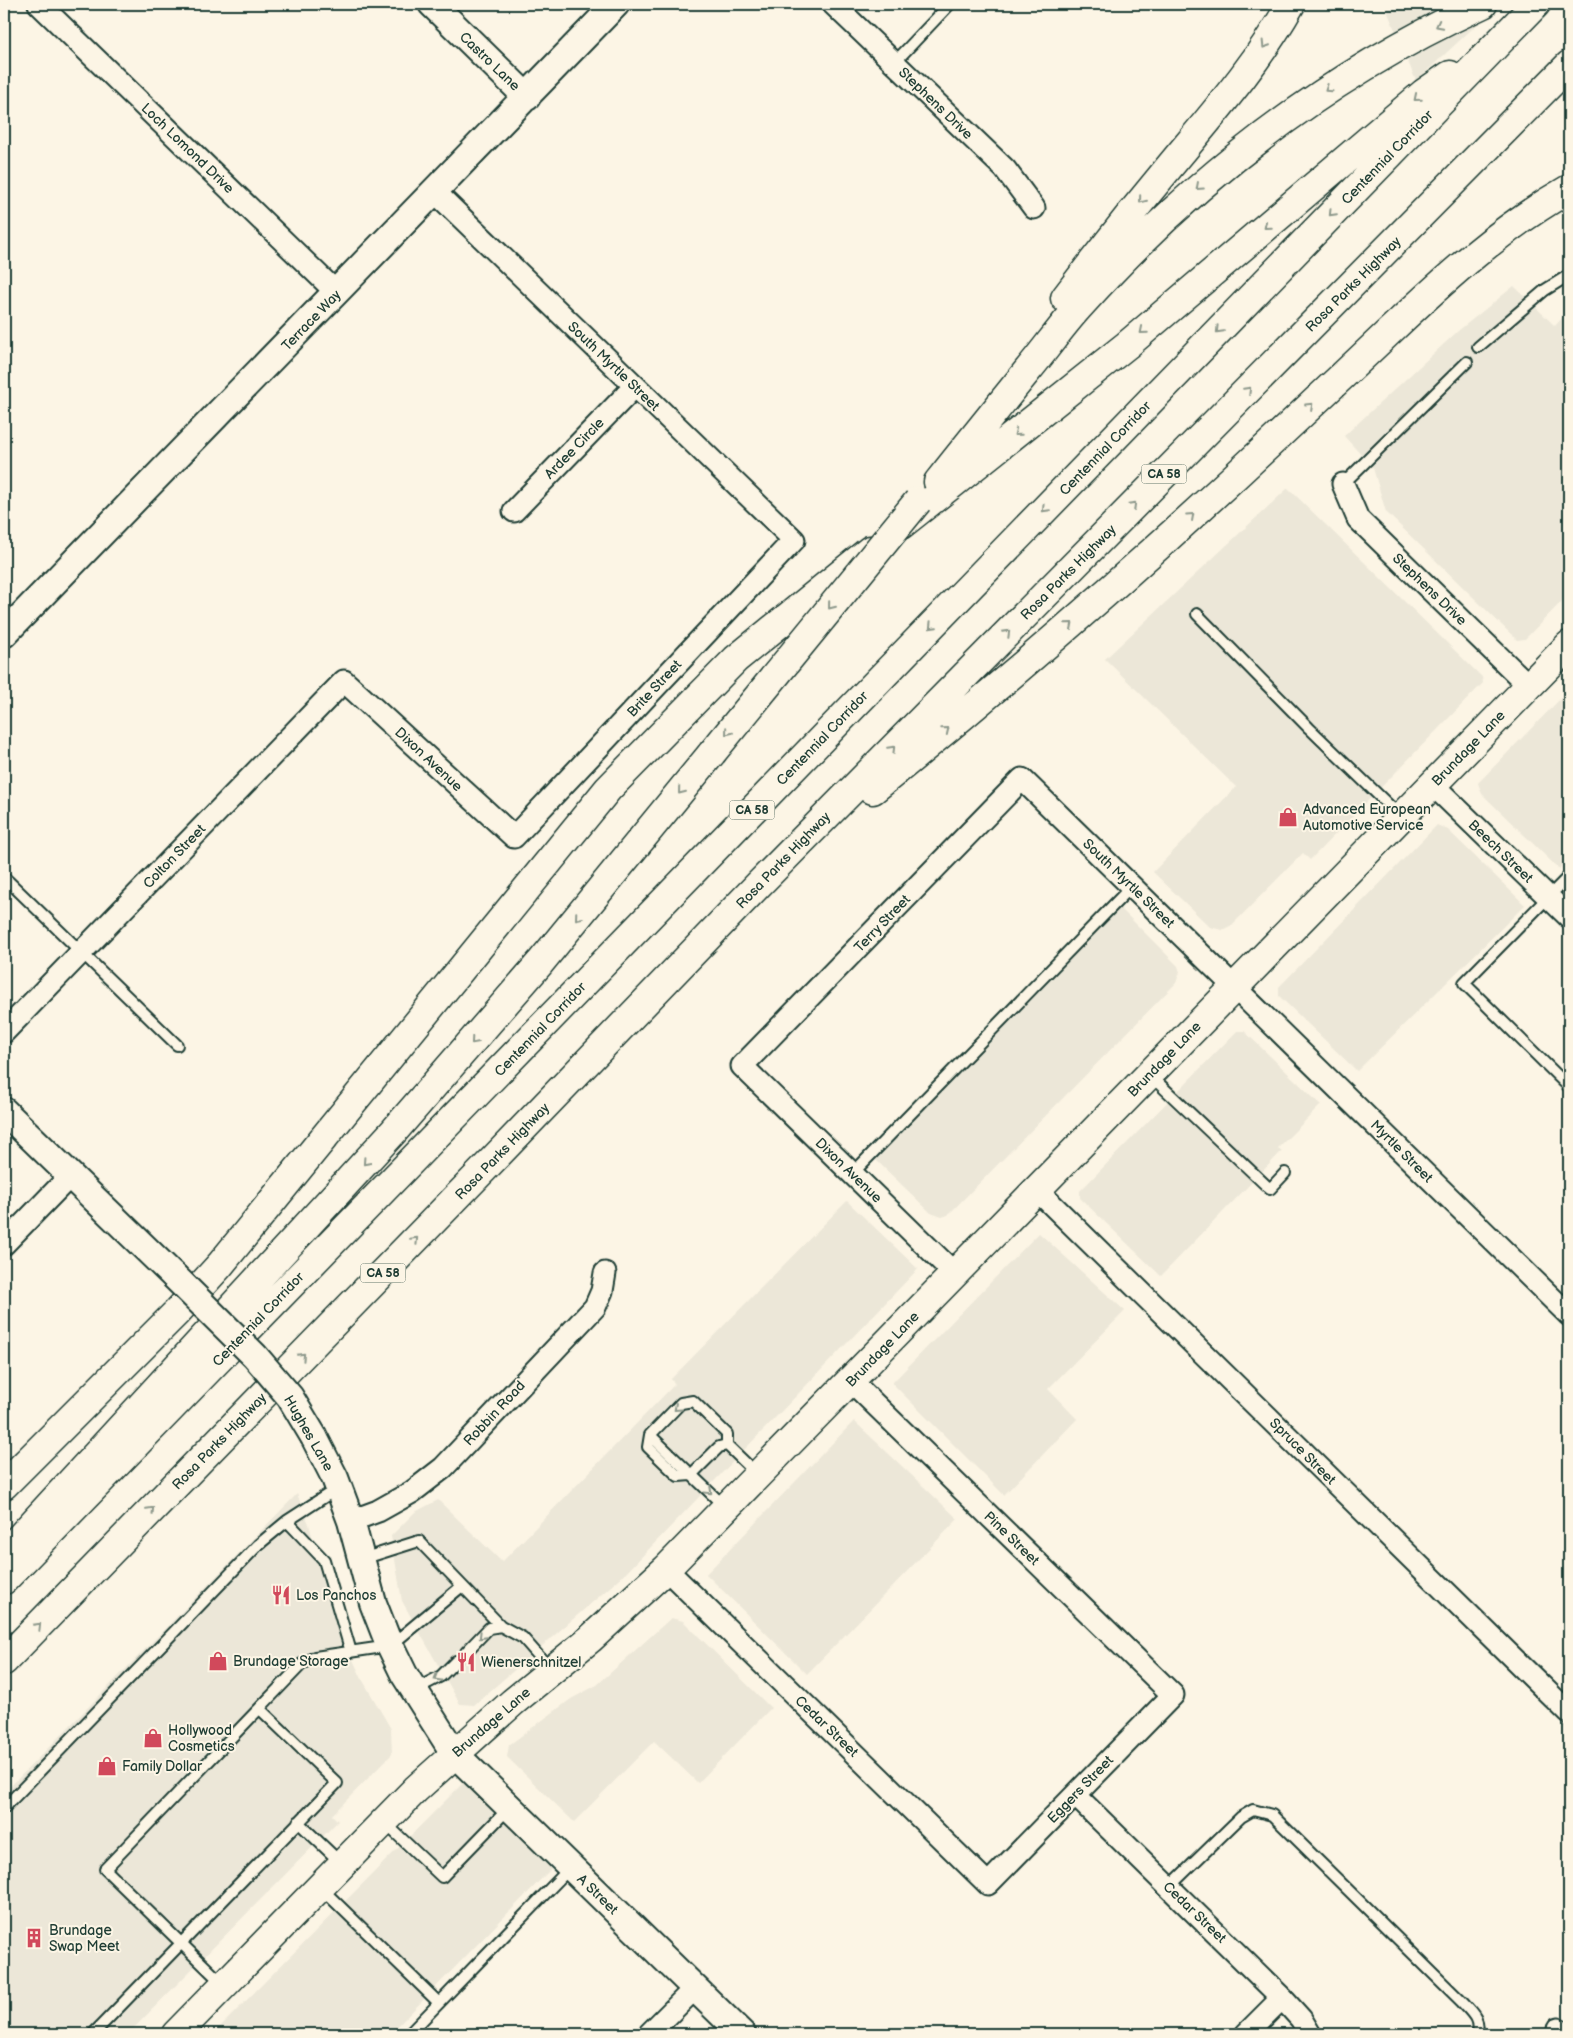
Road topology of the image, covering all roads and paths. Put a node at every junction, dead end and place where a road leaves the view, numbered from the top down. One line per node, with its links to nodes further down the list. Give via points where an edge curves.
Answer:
1 (39, 4): 17 (street, Loch Lomond Drive)
2 (432, 4): 12 (street, Castro Lane)
3 (616, 4): 12 (street, Terrace Way)
4 (833, 4): 10 (street, Stephens Drive)
5 (950, 4): 10 (lane)
6 (1291, 4): 20 (main road, one-way to 20, via 1243,76 1107,244)
7 (1483, 4): 20 (main road, one-way to 20, via 1369,62 1265,133 1179,206 1115,267)
8 (1536, 4): 9 (main road, Centennial Corridor / CA 58)
9 (1500, 40): 60 (main road, one-way to 60, via 1424,93 1127,345 720,673 608,789 208,1278); 68 (main road, Centennial Corridor / CA 58, one-way to 68)
10 (894, 63): 15 (street, Stephens Drive, via 1005,169)
11 (1569, 65): 36 (main road, Rosa Parks Highway / CA 58, one-way to 11)
12 (527, 97): 14 (street, Terrace Way)
13 (1569, 189): 36 (main road, one-way to 13, via 1097,602 1453,272 1507,229)
14 (435, 192): 17 (street, Terrace Way); 21 (street, South Myrtle Street)
15 (1034, 208)
16 (1569, 275): 18 (lane, via 1545,290)
17 (337, 293): 26 (street, Terrace Way)
18 (1478, 347)
19 (1467, 362): 22 (lane)
20 (1023, 365): 65 (main road, one-way to 65, bridge, via 934,487 918,501 546,956 394,1131)
21 (635, 386): 23 (street, Ardee Circle); 24 (street, South Myrtle Street)
22 (1342, 484): 29 (street, Stephens Drive, via 1358,519)
23 (514, 511)
24 (794, 540): 33 (street, Brite Street)
25 (1197, 614): 32 (lane)
26 (4, 634)
27 (1569, 645): 29 (main road, Brundage Lane)
28 (344, 681): 33 (street, Dixon Avenue); 40 (street, Colton Street)
29 (1529, 686): 31 (main road, Brundage Lane)
30 (1022, 779): 37 (street, South Myrtle Street); 44 (street, Terry Street)
31 (1433, 784): 32 (main road, Brundage Lane); 38 (street, Beech Street)
32 (1401, 817): 41 (main road, Brundage Lane)
33 (514, 837)
34 (1569, 876): 38 (lane)
35 (4, 877): 40 (lane)
36 (760, 883): 74 (main road, Rosa Parks Highway / CA 58, one-way to 36)
37 (1132, 886): 41 (street, South Myrtle Street); 49 (lane)
38 (1548, 897): 39 (street, Beech Street); 46 (lane, via 1464,983)
39 (1569, 917)
40 (81, 952): 42 (street, Colton Street); 43 (lane)
41 (1236, 986): 45 (main road, Brundage Lane); 55 (street, Myrtle Street)
42 (4, 1032)
43 (177, 1045)
44 (742, 1066): 49 (street, Dixon Avenue)
45 (1150, 1074): 48 (lane, via 1270,1189); 51 (main road, Brundage Lane)
46 (1569, 1087)
47 (4, 1111): 50 (street, Hughes Lane)
48 (1285, 1173)
49 (852, 1174): 54 (street, Dixon Avenue)
50 (70, 1176): 52 (street); 61 (street, Hughes Lane, bridge, via 255,1356 290,1398 314,1437)
51 (1037, 1190): 54 (main road, Brundage Lane); 80 (street, Spruce Street)
52 (4, 1244)
53 (605, 1273): 64 (street, Robbin Road, via 595,1307 443,1468 412,1492 378,1511)
54 (955, 1274): 56 (main road, Brundage Lane)
55 (1569, 1315)
56 (851, 1381): 59 (main road, Brundage Lane); 78 (street, Pine Street)
57 (727, 1445): 58 (lane, via 719,1447); 58 (lane, one-way to 58, via 727,1434 693,1401 681,1403 650,1435); 59 (lane)
58 (691, 1475): 62 (lane, one-way to 62)
59 (758, 1475): 62 (main road, Brundage Lane)
60 (4, 1485)
61 (338, 1488): 63 (lane); 64 (street, Hughes Lane)
62 (726, 1508): 67 (main road, Brundage Lane)
63 (287, 1521): 72 (lane, via 324,1560); 84 (lane, via 258,1545)
64 (351, 1521): 66 (street, Hughes Lane)
65 (4, 1554)
66 (361, 1559): 69 (lane, via 419,1541); 71 (street, Hughes Lane, via 373,1603)
67 (666, 1569): 76 (main road, Brundage Lane); 89 (street, Cedar Street)
68 (4, 1580)
69 (462, 1586): 70 (lane); 71 (lane)
70 (501, 1626): 73 (lane, one-way to 73, via 489,1628); 76 (lane, via 523,1638)
71 (390, 1646): 72 (lane); 77 (street, Hughes Lane)
72 (351, 1652): 79 (lane, via 310,1659)
73 (466, 1652)
74 (4, 1661)
75 (456, 1661): 77 (lane, one-way to 77, via 441,1676)
76 (551, 1671): 81 (main road, Brundage Lane)
77 (414, 1690): 81 (street, Hughes Lane)
78 (1173, 1695): 82 (street, Eggers Street)
79 (260, 1708): 85 (lane, via 336,1783); 92 (lane, via 105,1869)
80 (1569, 1713)
81 (454, 1753): 83 (street, A Street); 86 (main road, Brundage Lane)
82 (1075, 1795): 89 (street, Eggers Street); 91 (street, Cedar Street)
83 (510, 1807): 86 (lane, via 442,1877); 88 (street, A Street)
84 (4, 1808)
85 (298, 1822): 87 (lane); 92 (lane)
86 (384, 1822): 87 (main road, Brundage Lane)
87 (342, 1864): 90 (main road, Brundage Lane)
88 (571, 1867): 94 (street, A Street); 96 (lane)
89 (988, 1884)
90 (320, 1887): 93 (main road, Brundage Lane); 96 (lane)
91 (1169, 1887): 95 (street, Cedar Street); 104 (lane, via 1241,1817 1253,1810 1272,1815 1462,2002 1477,2019)
92 (182, 1944): 93 (lane); 97 (lane)
93 (224, 1985): 98 (main road, Brundage Lane)
94 (695, 1988): 100 (street); 101 (street, A Street)
95 (1282, 1998): 102 (street); 103 (street, Cedar Street)
96 (440, 2003): 99 (lane)
97 (93, 2034)
98 (176, 2034)
99 (409, 2034)
100 (649, 2034)
101 (742, 2034)
102 (1246, 2034)
103 (1310, 2034)
104 (1476, 2034)

